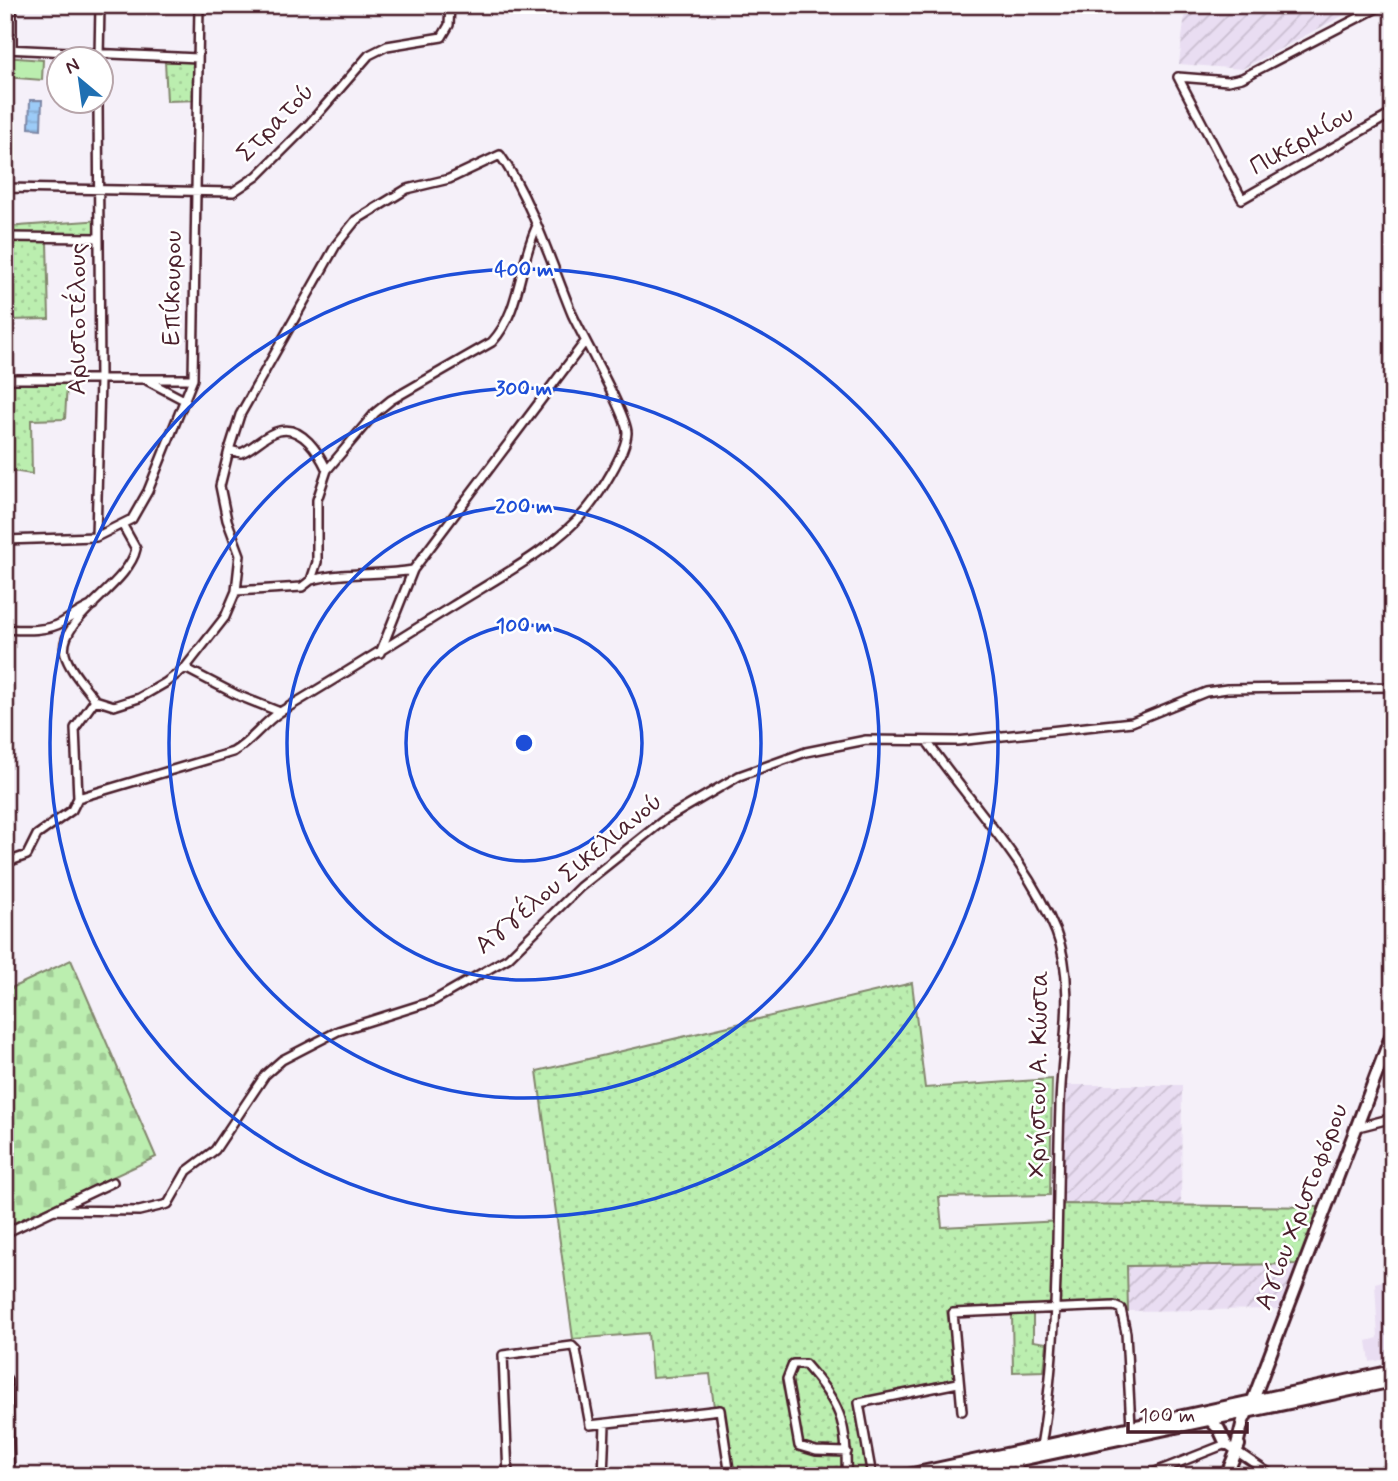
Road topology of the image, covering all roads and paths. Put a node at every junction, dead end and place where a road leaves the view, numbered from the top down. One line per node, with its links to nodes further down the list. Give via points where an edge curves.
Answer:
1 (12, 5): 7 (street)
2 (100, 5): 6 (street)
3 (199, 5): 10 (street, Επίκουρου)
4 (450, 5): 15 (street, Στρατού, via 449,25 442,37 387,46 369,55 257,176 233,192)
5 (1383, 5): 11 (street, Πικερμίου, via 1242,78 1178,77 1242,199)
6 (99, 46)
7 (9, 49): 8 (street)
8 (46, 52)
9 (116, 57): 10 (street)
10 (198, 58): 15 (street, Επίκουρου)
11 (1393, 113)
12 (99, 116): 14 (street, Αριστοτέλους)
13 (6, 188): 14 (street, Στρατού); 16 (street)
14 (97, 189): 15 (street, Στρατού); 19 (street, Αριστοτέλους)
15 (196, 192): 22 (street, Επίκουρου)
16 (5, 211)
17 (536, 228): 20 (street); 26 (street, via 500,155 449,179 407,189 356,220 319,274 240,415); 27 (street, via 505,328 492,342 391,400)
18 (5, 237): 19 (street)
19 (98, 238): 23 (street, Αριστοτέλους)
20 (584, 343): 31 (street); 36 (street, via 628,430 602,487 587,509 538,552)
21 (5, 379): 23 (street)
22 (192, 379): 24 (street); 25 (street, Επίκουρου)
23 (100, 380): 24 (street); 29 (street, Αριστοτέλους)
24 (148, 381): 25 (street)
25 (186, 401): 28 (street, Επίκουρου, via 148,491 132,519)
26 (229, 450): 27 (street, via 241,453 279,430 291,431 319,453); 33 (street, via 220,486 240,555)
27 (327, 470): 32 (street, via 317,500 317,562)
28 (122, 524): 29 (street, Επίκουρου); 34 (street, via 136,549 134,559)
29 (96, 537): 30 (street)
30 (5, 540)
31 (413, 570): 32 (street, via 385,575 338,573); 36 (street)
32 (311, 580): 33 (street, via 302,587)
33 (236, 591): 37 (street, via 225,617)
34 (96, 603): 35 (street, via 45,629); 39 (street, via 71,626 65,640 65,654)
35 (5, 629)
36 (380, 653): 40 (street)
37 (185, 668): 39 (street, via 139,698 114,706); 40 (street)
38 (1393, 687): 41 (street, Αγγέλου Σικελιανού, via 1227,688 1132,722)
39 (95, 700): 42 (street, via 75,728)
40 (280, 712): 42 (street, via 233,752)
41 (928, 743): 48 (street, Αγγέλου Σικελιανού, via 900,739 847,743 738,776 664,820 580,887 508,958 433,1001 338,1031 282,1060 265,1075 215,1150 187,1171 168,1203 139,1211); 50 (street, Χρήστου Α. Κώστα, via 1014,858 1046,910 1061,946 1066,1010)
42 (78, 798): 43 (street, via 72,810 37,835 27,855)
43 (5, 863)
44 (1393, 1031): 46 (main road, Αγίου Χριστοφόρου)
45 (1393, 1118): 46 (street)
46 (1358, 1127): 55 (main road, Αγίου Χριστοφόρου)
47 (113, 1182): 48 (street, Αγγέλου Σικελιανού)
48 (53, 1210): 49 (street, Αγγέλου Σικελιανού)
49 (5, 1233)
50 (1055, 1307): 54 (street, via 953,1313); 59 (street, via 1119,1307 1123,1312); 60 (street, Χρήστου Α. Κώστα, via 1053,1370)
51 (1393, 1371): 55 (main road)
52 (5, 1380): 65 (main road)
53 (1393, 1381): 55 (main road)
54 (958, 1383): 56 (street); 70 (street, via 859,1403)
55 (1251, 1407): 57 (main road); 59 (main road); 61 (main road, Αγίου Χριστοφόρου)
56 (962, 1412)
57 (1209, 1419): 61 (main road); 63 (main road)
58 (605, 1425): 66 (street, via 593,1426 587,1420 575,1346 503,1355); 67 (street); 68 (street, via 720,1410)
59 (1131, 1426): 60 (main road)
60 (1041, 1446): 63 (main road)
61 (1232, 1448): 74 (street); 75 (main road, Αγίου Χριστοφόρου); 76 (street)
62 (847, 1452): 62 (street, via 844,1422 834,1400 805,1364 793,1364 787,1379 799,1446); 69 (street)
63 (1016, 1456): 71 (main road); 72 (main road); 73 (street)
64 (1393, 1461): 77 (street)
65 (8, 1476)
66 (508, 1476)
67 (603, 1476)
68 (730, 1476)
69 (846, 1476)
70 (872, 1476)
71 (903, 1476)
72 (944, 1476)
73 (1020, 1476)
74 (1145, 1476)
75 (1226, 1476)
76 (1273, 1476)
77 (1384, 1476)

